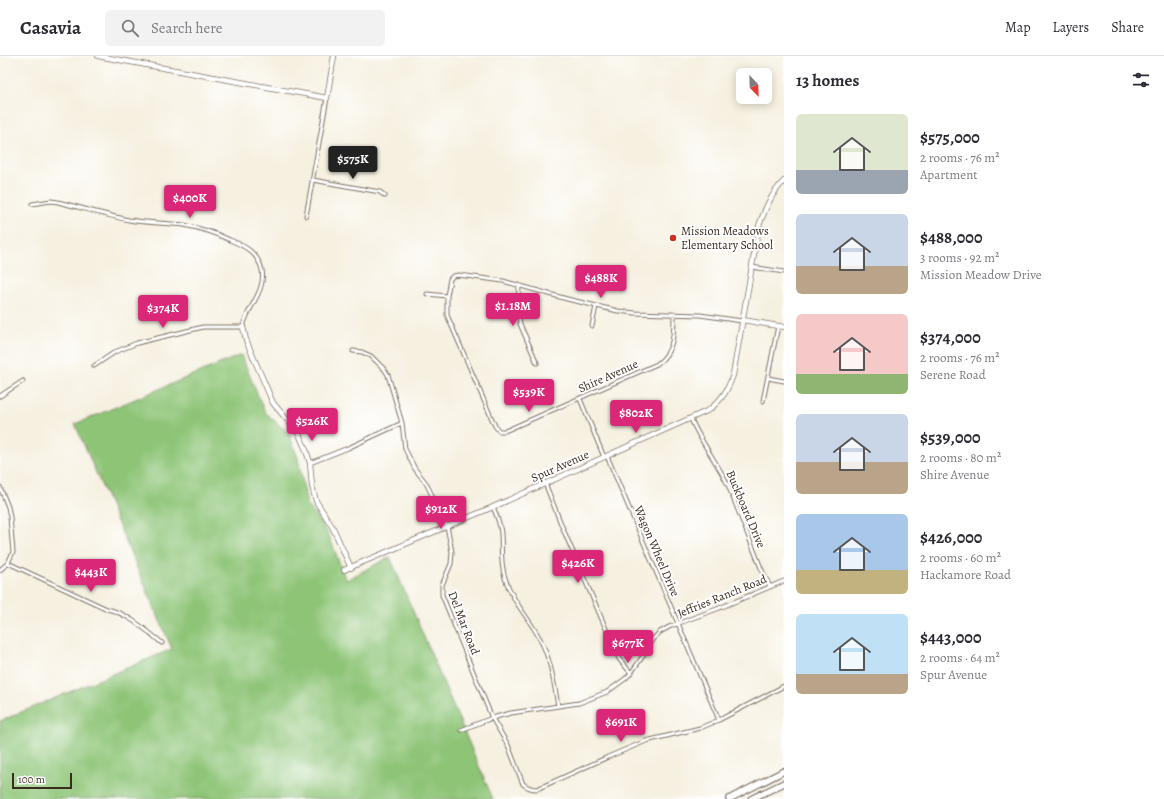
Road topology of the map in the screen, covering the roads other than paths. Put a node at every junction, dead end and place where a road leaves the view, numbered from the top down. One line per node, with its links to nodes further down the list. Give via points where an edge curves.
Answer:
1 (98, 56): 3 (street)
2 (334, 56): 3 (street)
3 (327, 98): 4 (street)
4 (313, 180): 6 (street, via 380,192); 8 (street)
5 (784, 180): 9 (street, Spur Avenue, via 770,198 759,226)
6 (385, 196)
7 (32, 204): 19 (street, via 51,201 127,219 183,225 207,230 243,245 256,256 262,269 261,287 245,317)
8 (306, 216)
9 (752, 267): 10 (street); 16 (street, Spur Avenue)
10 (784, 272)
11 (519, 286): 13 (street, Shire Avenue, via 503,281 459,275 450,279); 14 (street); 22 (street, via 520,324)
12 (427, 294): 13 (street)
13 (447, 296): 28 (street, Shire Avenue, via 447,315 499,431 505,431)
14 (596, 306): 15 (street, via 635,314); 17 (street)
15 (674, 315): 16 (street, via 700,315); 28 (street, Shire Avenue, via 673,342 661,361)
16 (742, 321): 18 (street); 30 (street, Spur Avenue, via 728,390 709,410)
17 (592, 326)
18 (778, 326): 20 (street); 24 (street)
19 (244, 327): 23 (street, via 203,327 137,343 115,352); 33 (street, via 246,340 273,403 299,434)
20 (784, 327)
21 (352, 351): 31 (street, Del Mar Road, via 371,356 385,370 391,382)
22 (538, 363)
23 (94, 366)
24 (768, 378): 26 (street); 29 (street)
25 (23, 381): 27 (street)
26 (784, 381)
27 (0, 396)
28 (580, 399): 32 (street, Wagon Wheel Drive)
29 (763, 401)
30 (691, 419): 32 (street, Spur Avenue); 43 (street, Buckboard Drive, via 697,434 724,476)
31 (402, 423): 33 (street); 37 (street, Del Mar Road, via 408,457 426,483)
32 (605, 457): 34 (street, Spur Avenue); 44 (street, Wagon Wheel Drive)
33 (310, 463): 39 (street, via 316,502 333,528)
34 (545, 483): 36 (street, Spur Avenue); 46 (street, via 619,659)
35 (0, 487): 38 (street, via 10,517 13,552)
36 (493, 507): 37 (street, Spur Avenue); 48 (street, via 501,534 505,578 514,600 546,650)
37 (447, 526): 39 (street, Spur Avenue); 49 (street, Del Mar Road, via 452,552 451,564 442,585 442,595)
38 (8, 563): 40 (street); 45 (street, via 107,609 117,611)
39 (351, 568): 41 (street, Spur Avenue)
40 (0, 570)
41 (344, 570)
42 (784, 581): 43 (street, Jeffries Ranch Road)
43 (770, 587): 44 (street, Jeffries Ranch Road)
44 (678, 624): 46 (street, Jeffries Ranch Road, via 660,632 652,640); 50 (street, Wagon Wheel Drive)
45 (162, 642)
46 (631, 673): 48 (street, Jeffries Ranch Road, via 607,692 578,703)
47 (784, 686): 50 (street)
48 (558, 706): 49 (street, Jeffries Ranch Road)
49 (492, 718): 50 (street, Del Mar Road, via 508,745 524,784 532,789 646,742 700,728); 51 (street, Jeffries Ranch Road)
50 (719, 720)
51 (461, 730)
52 (784, 771): 54 (highway)
53 (784, 783): 55 (highway)
54 (729, 799)
55 (751, 799)

